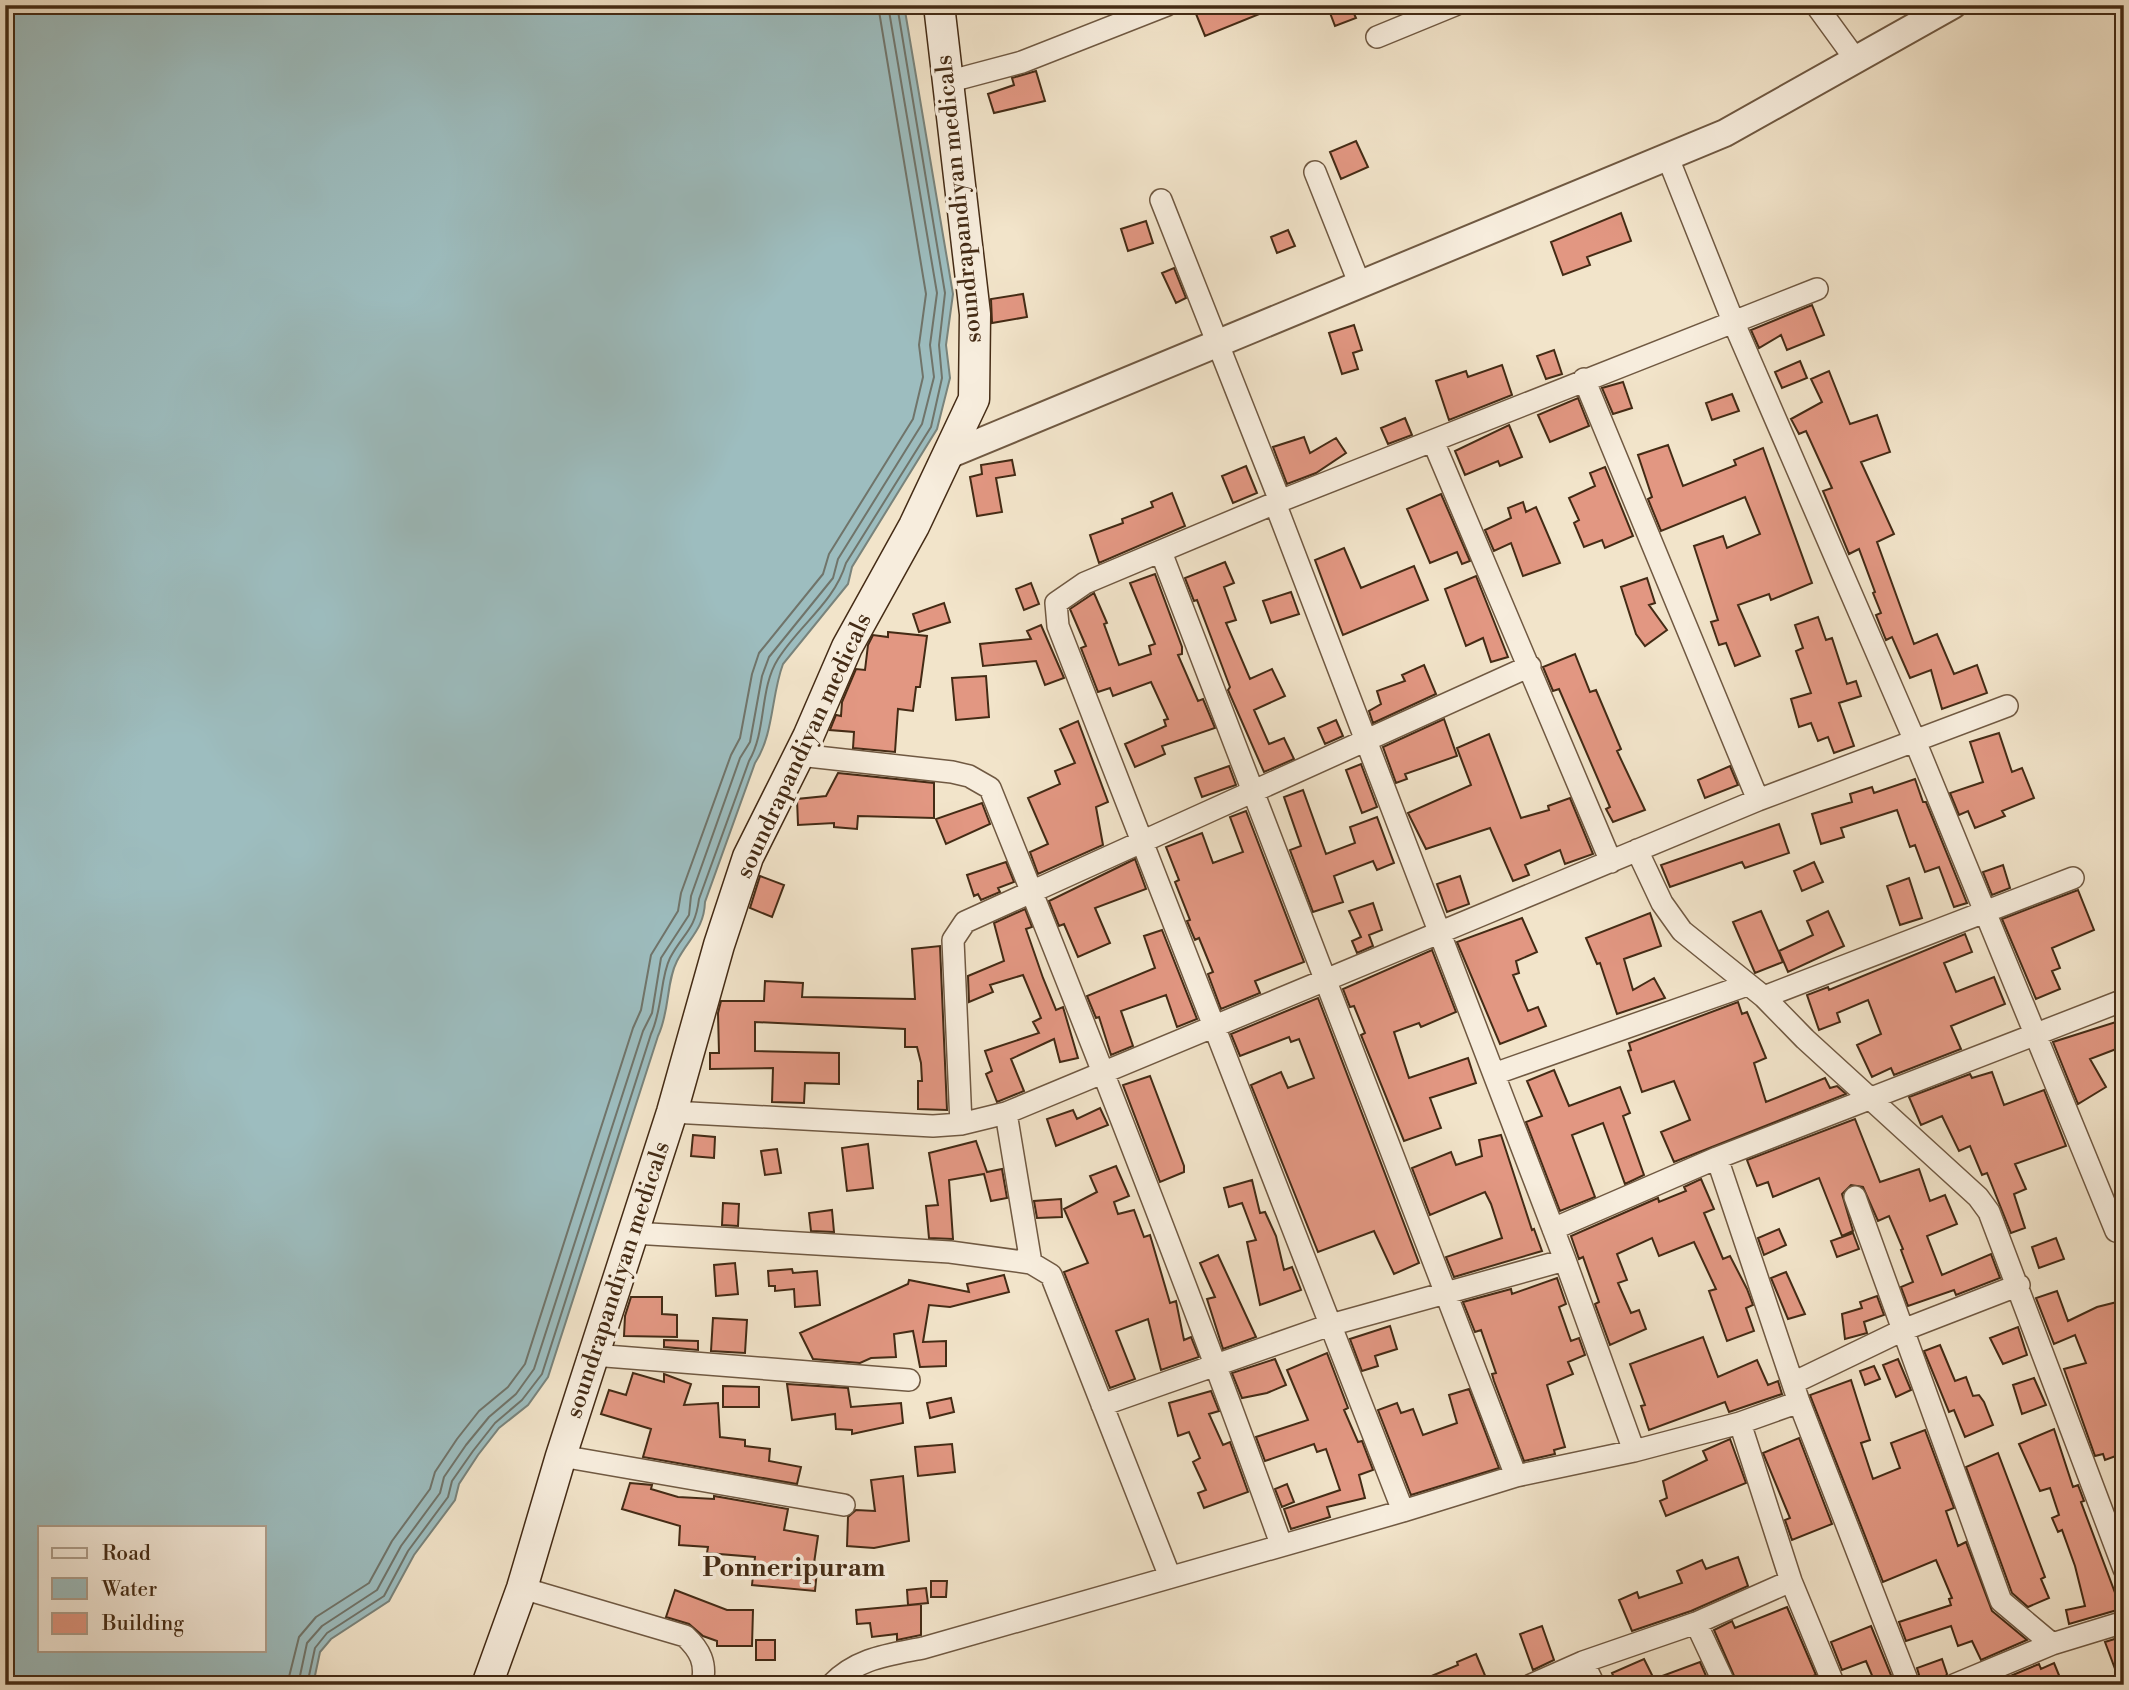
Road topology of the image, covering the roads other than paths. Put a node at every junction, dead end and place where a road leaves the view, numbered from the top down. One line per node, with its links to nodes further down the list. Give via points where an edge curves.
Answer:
1 (939, 5): 9 (main road, soundrapandiyan medicals)
2 (1167, 5): 9 (street, via 1023,62)
3 (1455, 5): 6 (street)
4 (1816, 5): 8 (street)
5 (1946, 7): 8 (street)
6 (1425, 11): 7 (street)
7 (1377, 37)
8 (1856, 60): 10 (street, via 1726,133)
9 (947, 82): 19 (main road, soundrapandiyan medicals, via 975,314 974,399)
10 (1668, 158): 13 (street); 15 (street)
11 (1315, 172): 13 (street)
12 (1161, 200): 16 (street)
13 (1360, 285): 16 (street)
14 (1817, 289): 15 (street)
15 (1733, 321): 17 (street); 25 (street)
16 (1217, 344): 19 (street); 20 (street)
17 (1584, 379): 18 (street); 28 (street)
18 (1433, 441): 20 (street); 22 (street)
19 (946, 456): 26 (main road, soundrapandiyan medicals, via 914,526 847,647)
20 (1278, 502): 21 (street); 24 (street)
21 (1161, 552): 27 (street); 29 (street, via 1085,583 1056,603 1058,626)
22 (1530, 666): 24 (street); 31 (street)
23 (2007, 706): 25 (street)
24 (1366, 741): 27 (street); 35 (street)
25 (1915, 741): 28 (street); 34 (street)
26 (799, 755): 33 (street, via 969,776 989,788); 44 (main road, soundrapandiyan medicals, via 748,857)
27 (1253, 790): 29 (street); 36 (street)
28 (1758, 800): 30 (street)
29 (1140, 841): 33 (street); 39 (street)
30 (1637, 850): 31 (street); 37 (street, via 1662,904 1682,931)
31 (1611, 862): 35 (street)
32 (2073, 878): 34 (street)
33 (1032, 892): 41 (street); 46 (street, via 965,922 953,940)
34 (1984, 909): 37 (street); 40 (street)
35 (1440, 934): 36 (street); 42 (street)
36 (1326, 982): 39 (street); 55 (street)
37 (1756, 991): 42 (street); 43 (street)
38 (2124, 1000): 40 (street)
39 (1214, 1029): 41 (street); 56 (street)
40 (2037, 1035): 43 (street); 50 (street)
41 (1105, 1073): 45 (street); 59 (street)
42 (1494, 1074): 49 (street)
43 (1873, 1099): 47 (street); 54 (street, via 1978,1197 1996,1224)
44 (672, 1112): 46 (street); 51 (main road, soundrapandiyan medicals)
45 (1006, 1113): 46 (street); 53 (street)
46 (961, 1124)
47 (1717, 1158): 49 (street); 61 (street)
48 (1855, 1197): 57 (street)
49 (1553, 1229): 52 (street)
50 (2116, 1231)
51 (633, 1233): 53 (street, via 950,1252); 58 (main road, soundrapandiyan medicals)
52 (1565, 1260): 55 (street); 64 (street)
53 (1031, 1262): 62 (street, via 1051,1275)
54 (2020, 1285): 57 (street); 70 (street)
55 (1445, 1291): 56 (street); 66 (street)
56 (1330, 1325): 59 (street); 68 (street)
57 (1903, 1330): 61 (street); 76 (street, via 2001,1601)
58 (593, 1355): 60 (street); 65 (main road, soundrapandiyan medicals)
59 (1217, 1366): 62 (street); 69 (street)
60 (909, 1380)
61 (1796, 1393): 63 (street); 86 (street)
62 (1102, 1405): 71 (street)
63 (1740, 1423): 64 (street); 72 (street)
64 (1634, 1451): 66 (street)
65 (561, 1456): 67 (street); 73 (main road, soundrapandiyan medicals)
66 (1516, 1476): 68 (street)
67 (844, 1506)
68 (1403, 1511): 69 (street)
69 (1281, 1544): 71 (street)
70 (2124, 1569)
71 (1170, 1577): 81 (street, via 923,1648 866,1659)
72 (1791, 1581): 75 (street); 85 (street)
73 (522, 1588): 79 (main road, soundrapandiyan medicals); 80 (street, via 685,1636 700,1650 705,1673)
74 (2124, 1622): 76 (street)
75 (1696, 1623): 77 (street); 84 (street)
76 (2052, 1644): 78 (street)
77 (1584, 1662): 82 (street); 83 (street)
78 (1985, 1679): 87 (street)
79 (487, 1685)
80 (702, 1685)
81 (831, 1685)
82 (1531, 1685)
83 (1594, 1685)
84 (1725, 1685)
85 (1834, 1685)
86 (1909, 1685)
87 (1954, 1685)

